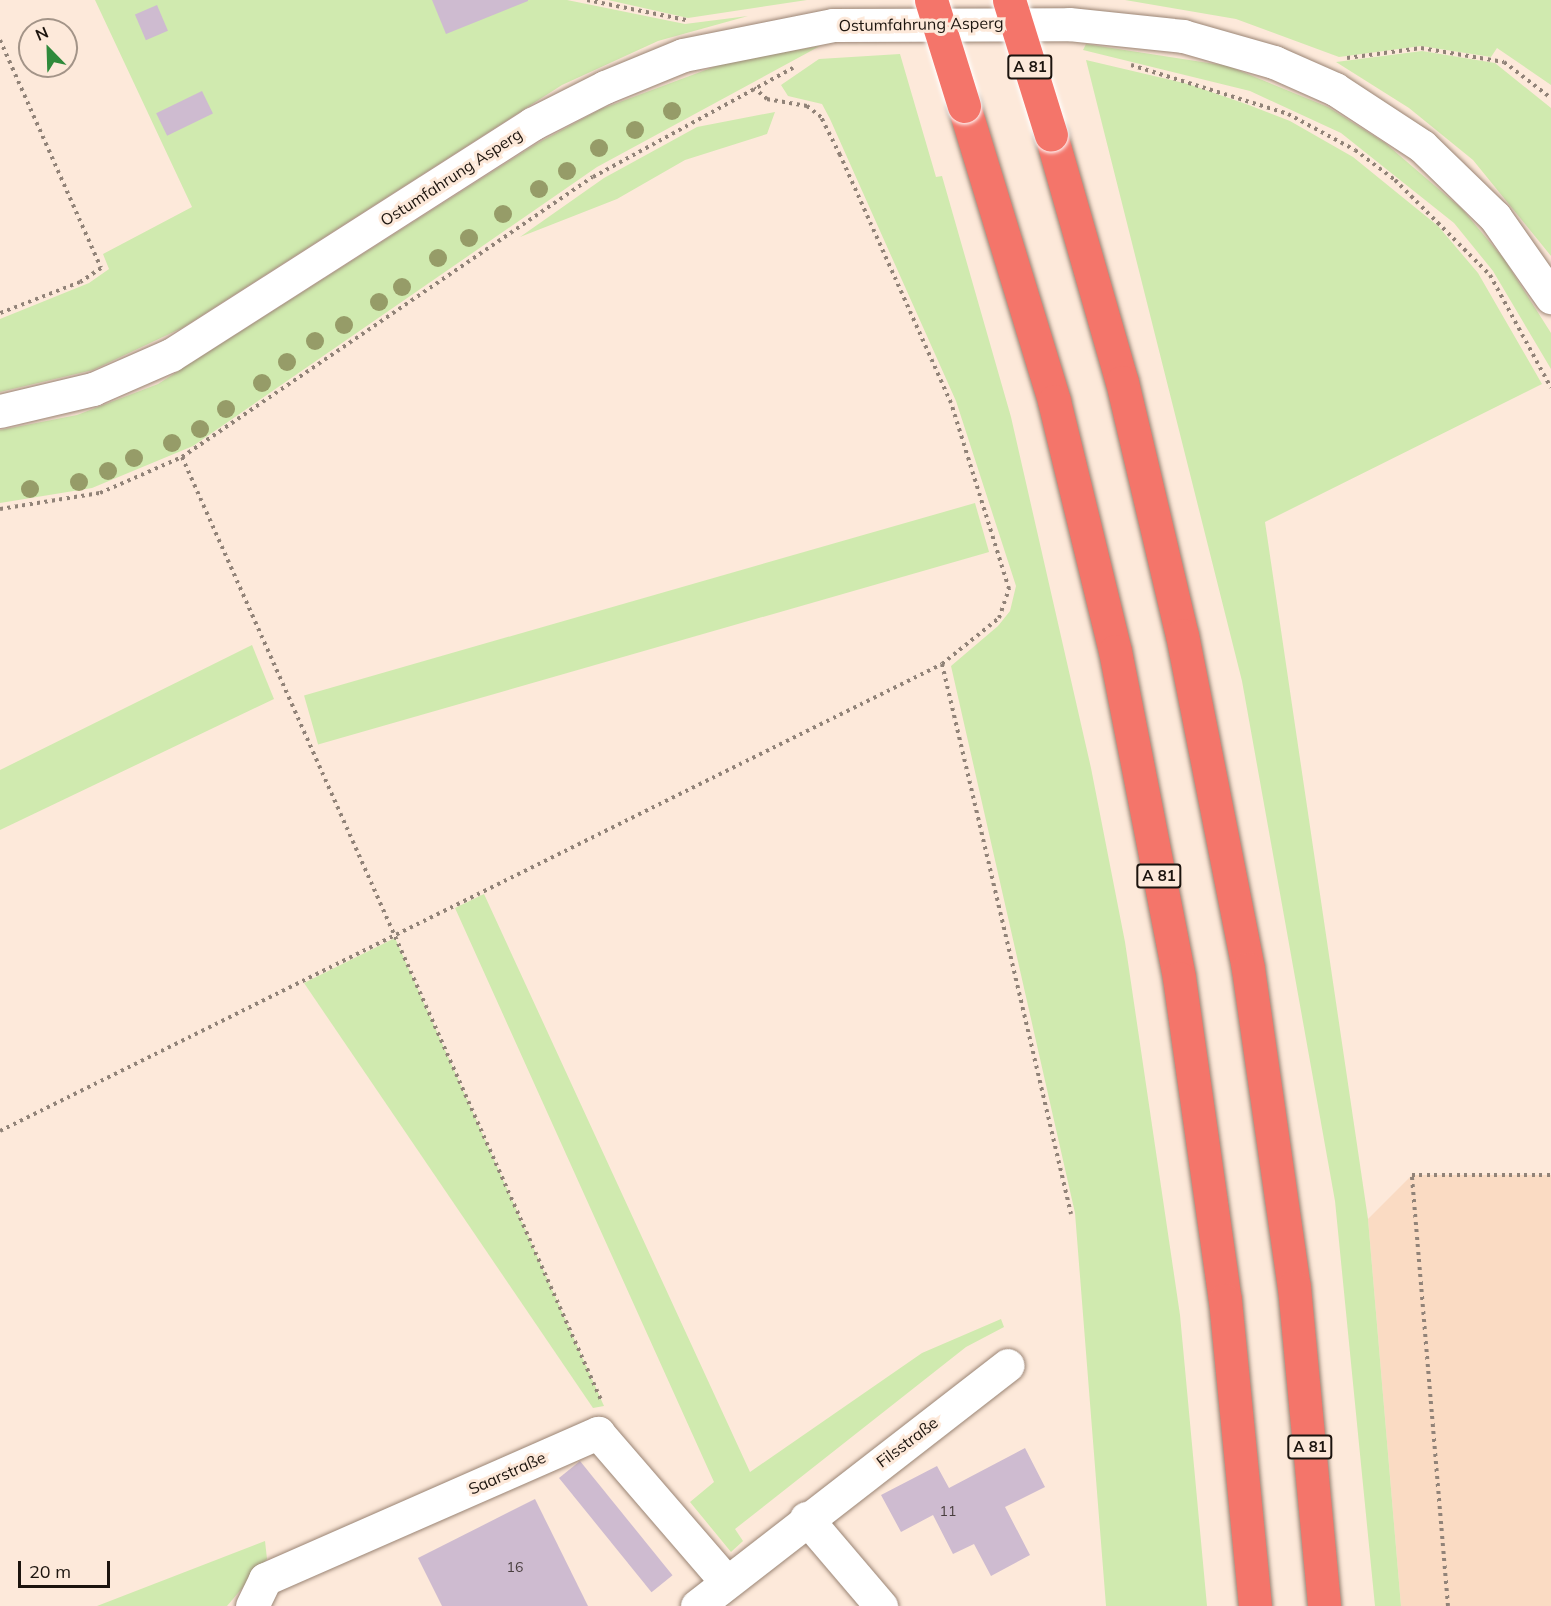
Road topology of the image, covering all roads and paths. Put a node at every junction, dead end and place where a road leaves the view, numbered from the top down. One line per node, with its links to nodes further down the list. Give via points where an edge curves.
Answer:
1 (587, 0): 4 (path)
2 (931, 0): 29 (highway, A 81, bridge, via 1054,401 1101,594 1179,978 1226,1300)
3 (1009, 0): 30 (highway, A 81, bridge, via 1122,382 1179,623 1248,969 1294,1287)
4 (651, 17)
5 (0, 39): 12 (path, via 101,268 80,282)
6 (1421, 48): 10 (path, via 1504,62)
7 (1120, 62): 13 (path, via 1288,114 1355,150 1395,180 1490,275)
8 (800, 64): 9 (path)
9 (754, 88): 15 (path, via 593,177); 17 (path, via 767,99 807,106 821,117 951,403 1009,589 999,618)
10 (1551, 98)
11 (1551, 297): 14 (street, Ostumfahrung Asperg, via 1494,217 1422,146 1335,89 1274,62 1183,36 1070,24 833,25 683,55 605,87 532,124 171,355 93,390)
12 (0, 313)
13 (1551, 388)
14 (0, 411)
15 (182, 457): 16 (path, via 100,494); 18 (path)
16 (0, 509)
17 (942, 664): 18 (path); 21 (path)
18 (395, 938): 19 (path); 23 (path, via 604,1406)
19 (0, 1131)
20 (1551, 1175): 31 (path, via 1412,1175)
21 (1071, 1214)
22 (1008, 1365): 24 (street, Filsstraße)
23 (598, 1433): 25 (street); 26 (street, Saarstraße, via 265,1579)
24 (806, 1518): 25 (street, Filsstraße); 28 (street)
25 (725, 1580): 27 (street, Filsstraße)
26 (252, 1606)
27 (698, 1606)
28 (881, 1606)
29 (1255, 1606)
30 (1324, 1606)
31 (1448, 1606)

